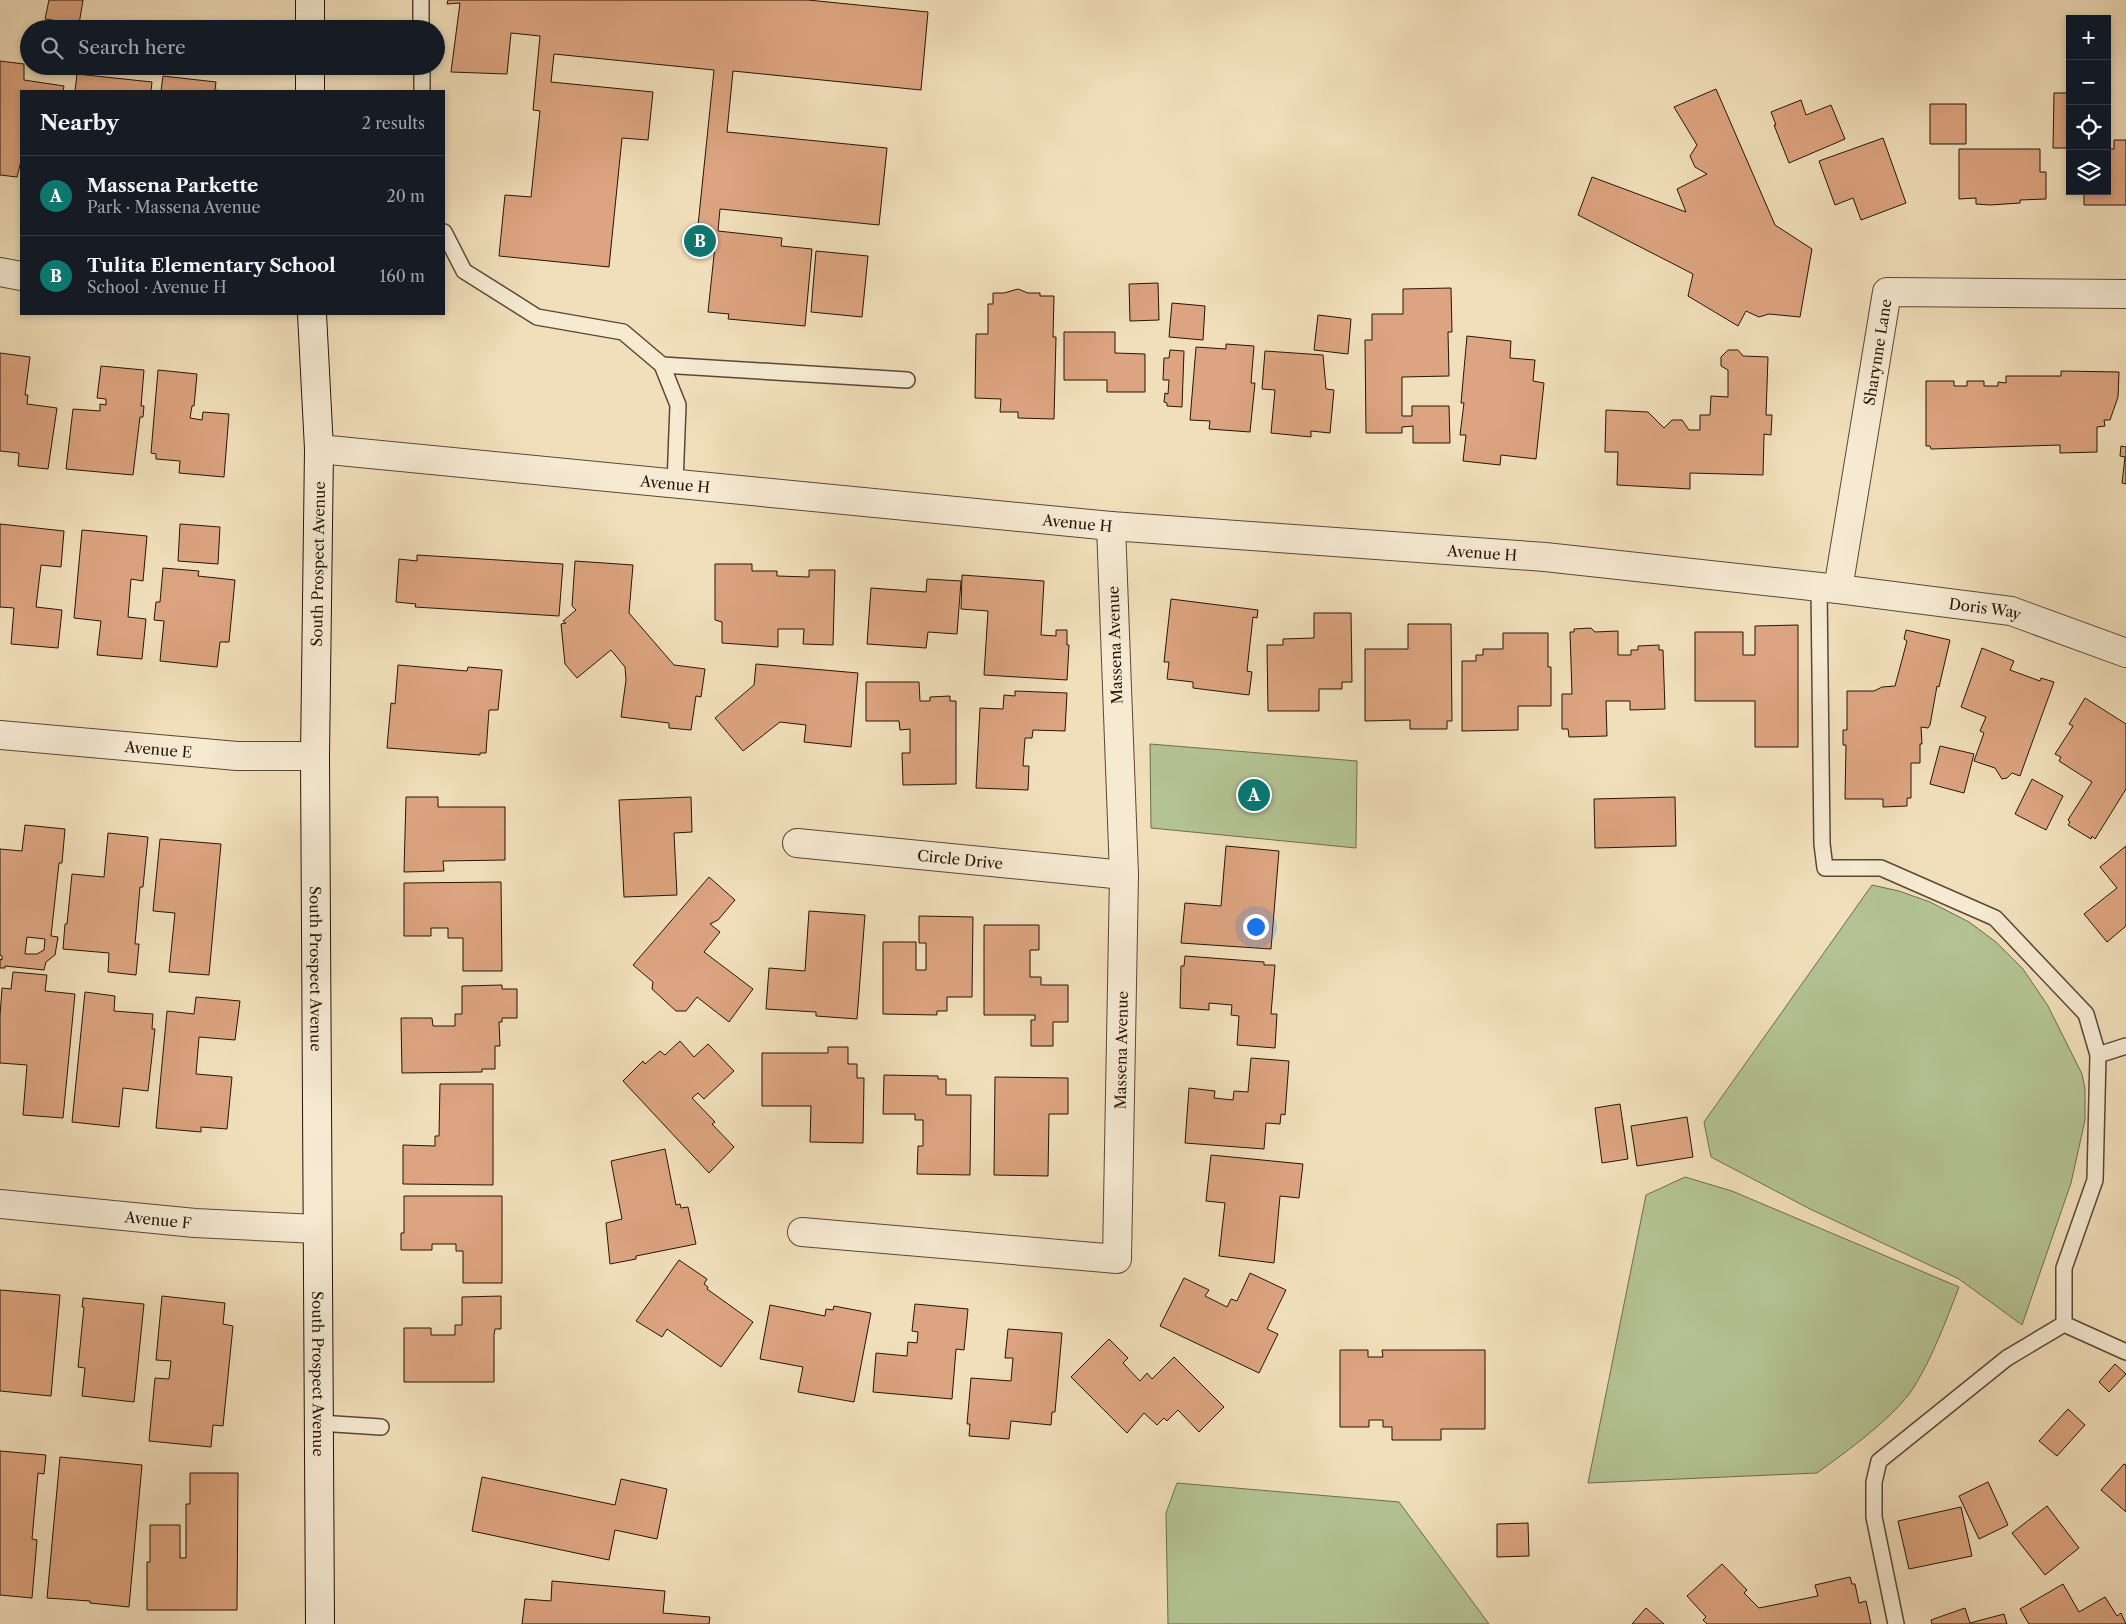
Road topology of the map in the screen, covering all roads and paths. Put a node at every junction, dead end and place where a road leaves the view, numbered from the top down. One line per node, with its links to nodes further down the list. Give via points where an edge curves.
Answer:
1 (310, 0): 3 (street)
2 (421, 0): 4 (lane)
3 (310, 20)
4 (421, 20)
5 (310, 75): 7 (street)
6 (422, 75): 8 (lane)
7 (310, 90)
8 (422, 90)
9 (445, 234): 14 (lane, via 464,271 537,317 623,332)
10 (0, 272): 11 (street)
11 (20, 276)
12 (2126, 294): 19 (street, Sharynne Lane, via 1887,292)
13 (312, 315): 16 (street, South Prospect Avenue)
14 (662, 365): 15 (lane); 17 (lane, via 678,405)
15 (907, 380)
16 (319, 449): 17 (street, Avenue H); 22 (street, South Prospect Avenue)
17 (675, 484): 18 (street, Avenue H)
18 (1111, 526): 19 (street, Avenue H, via 1545,557); 24 (street, Massena Avenue)
19 (1828, 588): 20 (street, Doris Way, via 2011,611); 26 (lane, via 1822,844 1825,868 1881,868 1994,918 2086,1014)
20 (2126, 653)
21 (0, 735): 22 (street, Avenue E, via 238,756)
22 (315, 756): 28 (street, South Prospect Avenue)
23 (796, 843): 24 (street, Circle Drive)
24 (1124, 875): 29 (street, Massena Avenue, via 1116,1259)
25 (2126, 1046): 26 (lane)
26 (2098, 1055): 30 (lane, via 2095,1180 2064,1268)
27 (0, 1204): 28 (street, Avenue F, via 194,1223)
28 (317, 1229): 32 (street, South Prospect Avenue)
29 (802, 1232)
30 (2064, 1324): 31 (lane); 35 (lane, via 2007,1358 1879,1461 1874,1482 1874,1518)
31 (2126, 1352)
32 (319, 1423): 33 (lane); 34 (street, South Prospect Avenue)
33 (380, 1427)
34 (320, 1624)
35 (1896, 1624)

